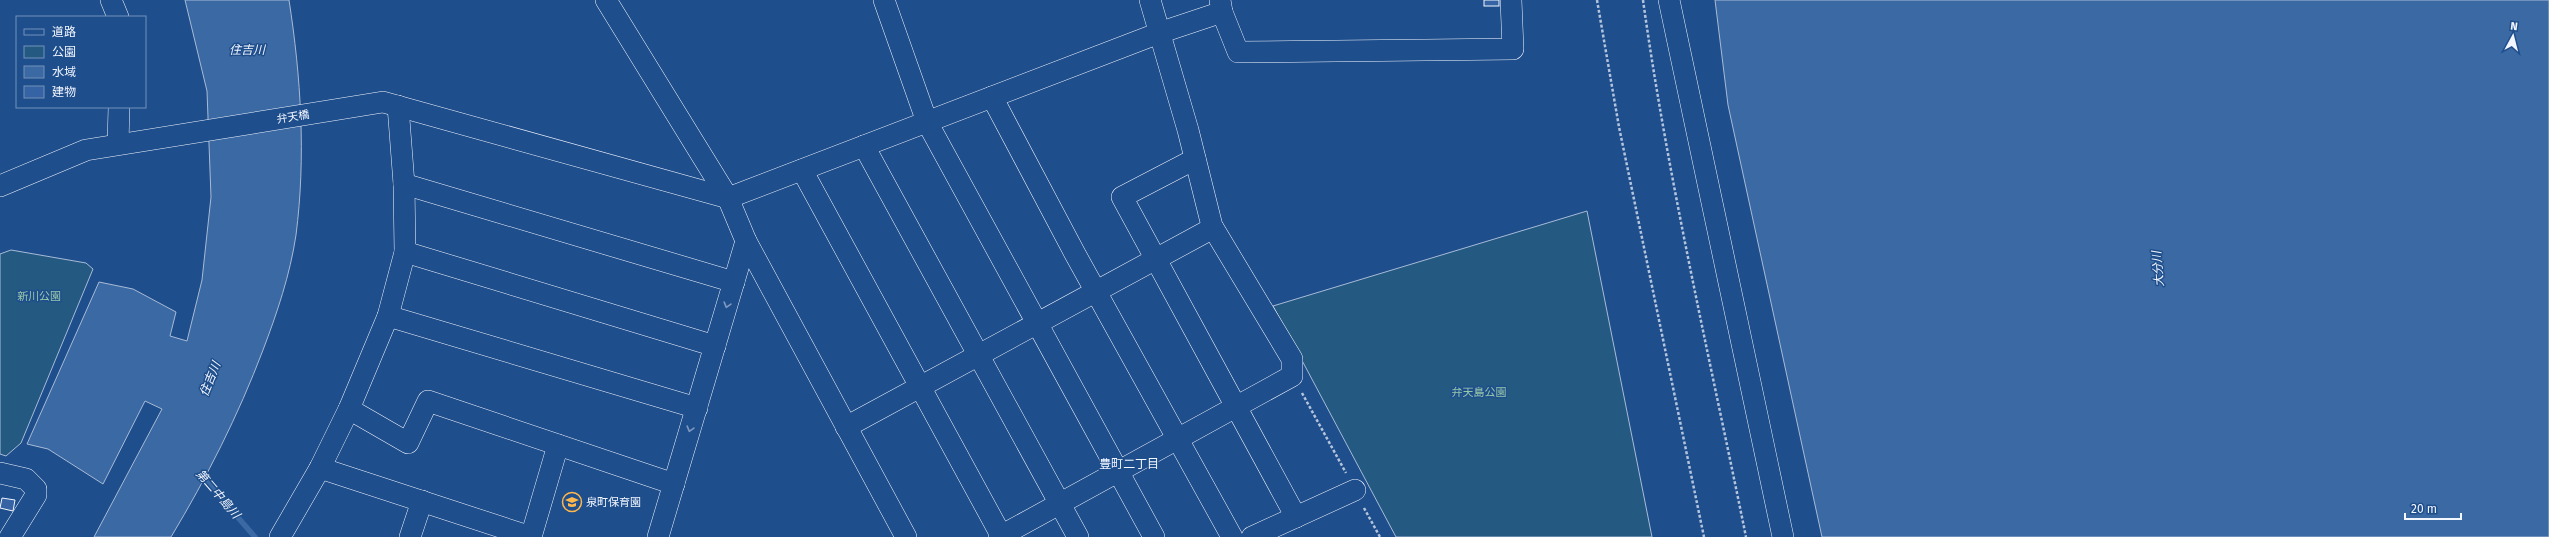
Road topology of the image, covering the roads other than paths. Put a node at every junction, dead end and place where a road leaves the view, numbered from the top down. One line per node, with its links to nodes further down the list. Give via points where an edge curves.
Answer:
1 (111, 0): 8 (street)
2 (606, 0): 20 (street)
3 (884, 0): 13 (street)
4 (1150, 0): 9 (street)
5 (1511, 0): 7 (street, via 1513,49 1238,52)
6 (1669, 0): 57 (street)
7 (1221, 6): 9 (street)
8 (118, 16)
9 (1159, 33): 10 (street); 16 (street)
10 (992, 97): 13 (street); 26 (street)
11 (391, 104): 14 (street, 弁天橋); 18 (street); 20 (street)
12 (119, 108): 14 (street)
13 (927, 122): 15 (street); 28 (street)
14 (118, 144): 19 (street, 弁天橋, via 86,150)
15 (864, 146): 17 (street); 30 (street)
16 (1195, 158): 21 (street); 24 (street, via 1122,196)
17 (802, 170): 20 (street); 31 (street)
18 (404, 184): 23 (street); 25 (street)
19 (0, 186)
20 (728, 198): 22 (street)
21 (1213, 228): 24 (street); 32 (street, via 1292,359 1292,376)
22 (746, 241): 25 (street); 35 (street)
23 (404, 252): 27 (street); 29 (street)
24 (1156, 259): 26 (street); 32 (street)
25 (734, 282): 29 (street, one-way to 29)
26 (1096, 292): 28 (street); 36 (street)
27 (388, 316): 33 (street); 34 (street)
28 (1037, 323): 30 (street); 39 (street)
29 (715, 346): 33 (street)
30 (978, 355): 31 (street); 44 (street)
31 (920, 387): 35 (street); 52 (street)
32 (1236, 406): 36 (street); 45 (street)
33 (697, 408): 41 (street, one-way to 41)
34 (349, 409): 37 (street, via 408,443 428,401); 38 (street)
35 (846, 427): 51 (street)
36 (1178, 439): 39 (street); 55 (street)
37 (558, 445): 41 (street); 49 (street)
38 (320, 468): 43 (street); 47 (street)
39 (1118, 471): 44 (street); 54 (street)
40 (0, 473): 46 (street, via 26,479 36,489 36,495)
41 (674, 484): 50 (street)
42 (1354, 490): 45 (street)
43 (422, 501): 48 (street); 49 (street)
44 (1060, 504): 52 (street); 53 (street)
45 (1296, 517): 56 (street)
46 (10, 537)
47 (280, 537)
48 (410, 537)
49 (531, 537)
50 (658, 537)
51 (906, 537)
52 (1001, 537)
53 (1078, 537)
54 (1154, 537)
55 (1232, 537)
56 (1252, 537)
57 (1783, 537)

